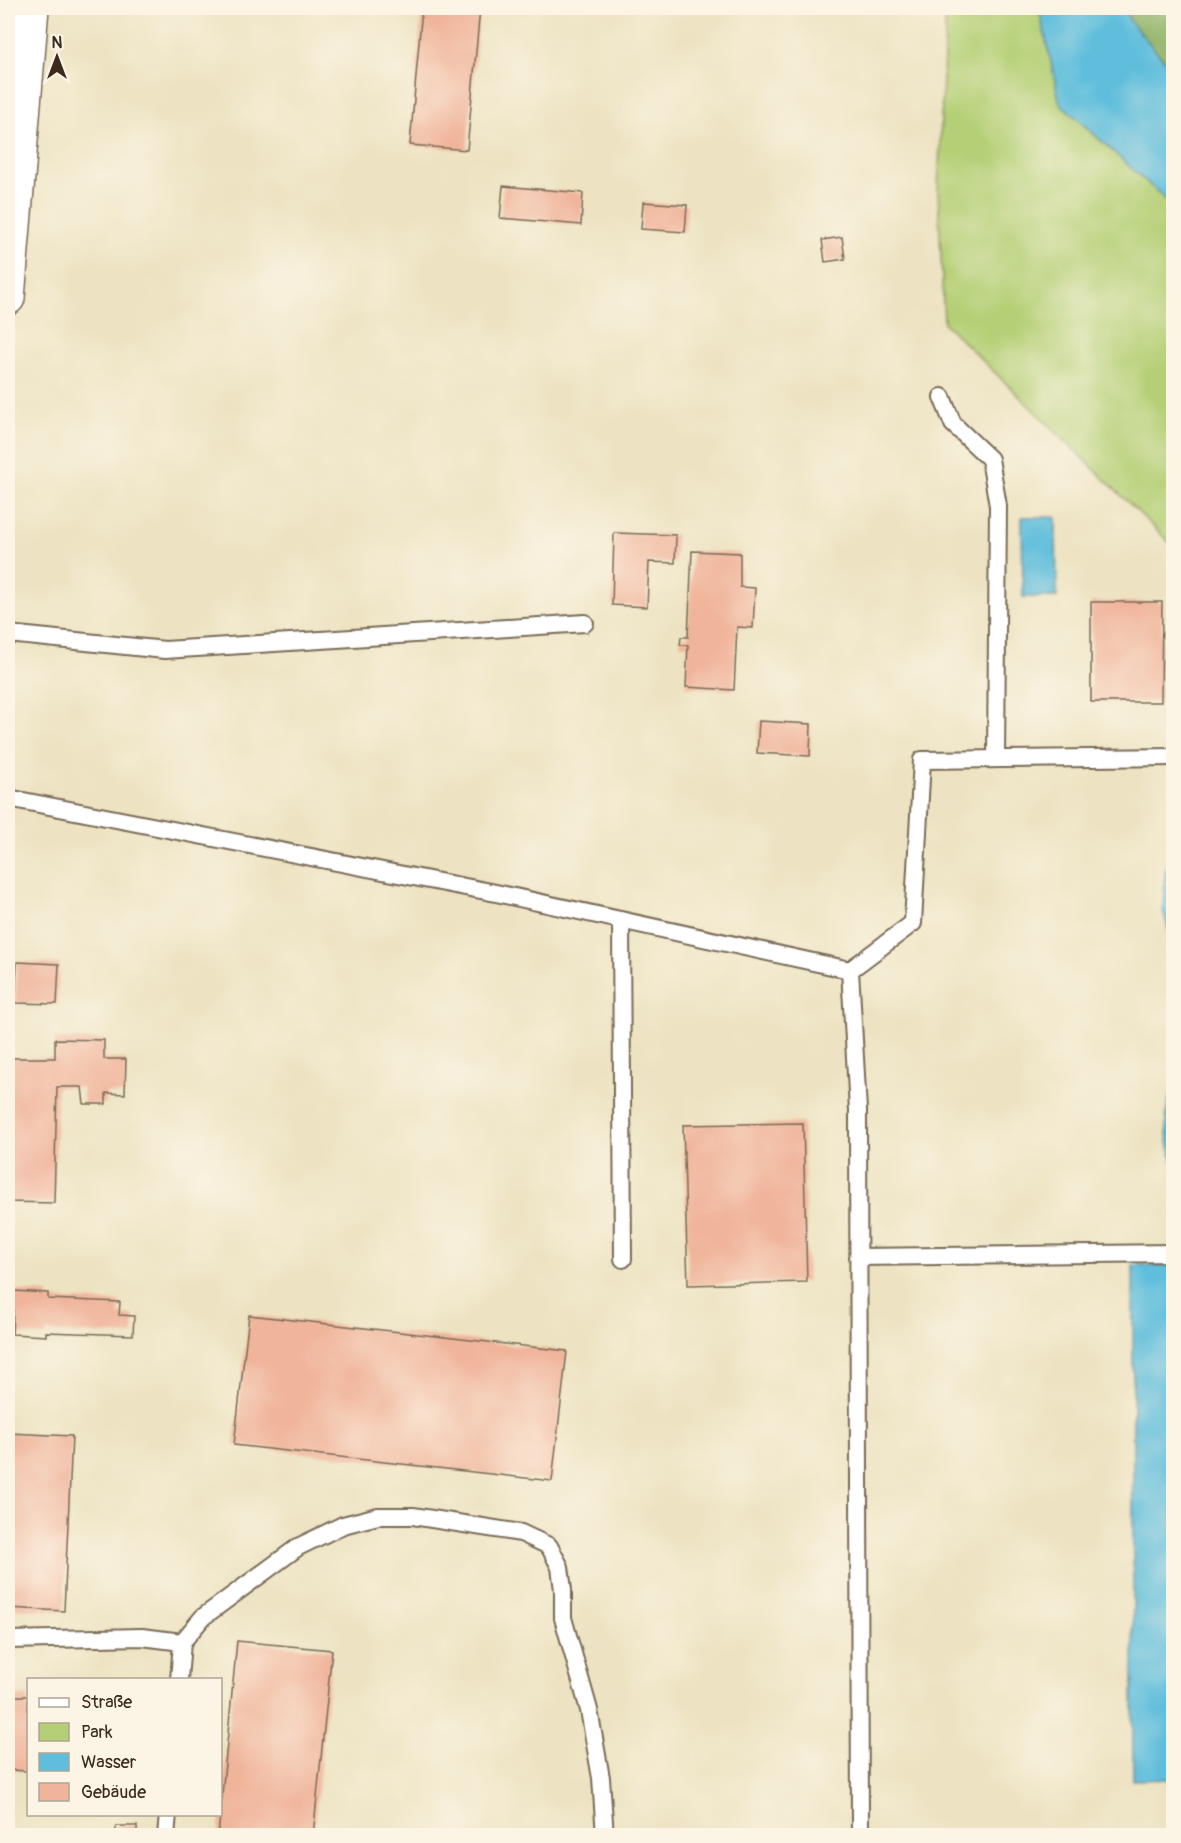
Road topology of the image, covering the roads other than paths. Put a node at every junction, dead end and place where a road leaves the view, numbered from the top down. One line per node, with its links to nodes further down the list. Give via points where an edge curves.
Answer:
1 (32, 8): 2 (street)
2 (8, 298)
3 (942, 397): 7 (lane, via 953,424 990,459 998,506)
4 (585, 623): 5 (lane, via 165,650)
5 (8, 634)
6 (1173, 757): 7 (lane)
7 (996, 759): 10 (lane, via 922,760 913,923)
8 (8, 798): 9 (lane)
9 (621, 920): 10 (lane); 13 (lane)
10 (850, 970): 12 (lane, via 858,1110)
11 (1173, 1253): 12 (lane)
12 (858, 1257): 20 (lane)
13 (623, 1259)
14 (8, 1640): 15 (lane, via 142,1637)
15 (182, 1642): 16 (lane); 19 (lane, via 203,1617 298,1547 343,1526 378,1516 413,1516 521,1533 549,1546 560,1567 563,1618 588,1710 601,1778)
16 (179, 1678)
17 (168, 1816): 18 (lane)
18 (166, 1836)
19 (604, 1836)
20 (860, 1836)

